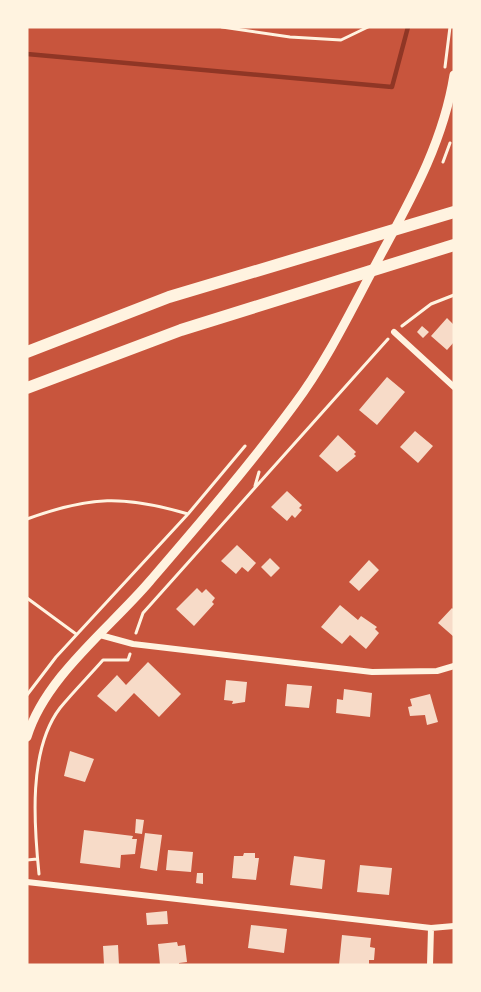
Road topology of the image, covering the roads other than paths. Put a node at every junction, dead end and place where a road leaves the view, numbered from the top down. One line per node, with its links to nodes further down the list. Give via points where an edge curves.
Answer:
1 (222, 27): 2 (lane, via 341,40)
2 (368, 27)
3 (454, 75): 10 (main road, via 440,136 415,190 295,404 177,549)
4 (454, 212): 7 (highway, via 169,297)
5 (454, 245): 9 (highway, via 181,330)
6 (394, 332): 8 (street)
7 (27, 352)
8 (454, 387)
9 (27, 388)
10 (100, 635): 11 (street, via 133,644 372,672 437,671); 12 (main road, via 42,702)
11 (454, 666)
12 (27, 737)
13 (27, 882): 15 (street)
14 (454, 926): 15 (street)
15 (430, 928): 16 (street)
16 (430, 965)

